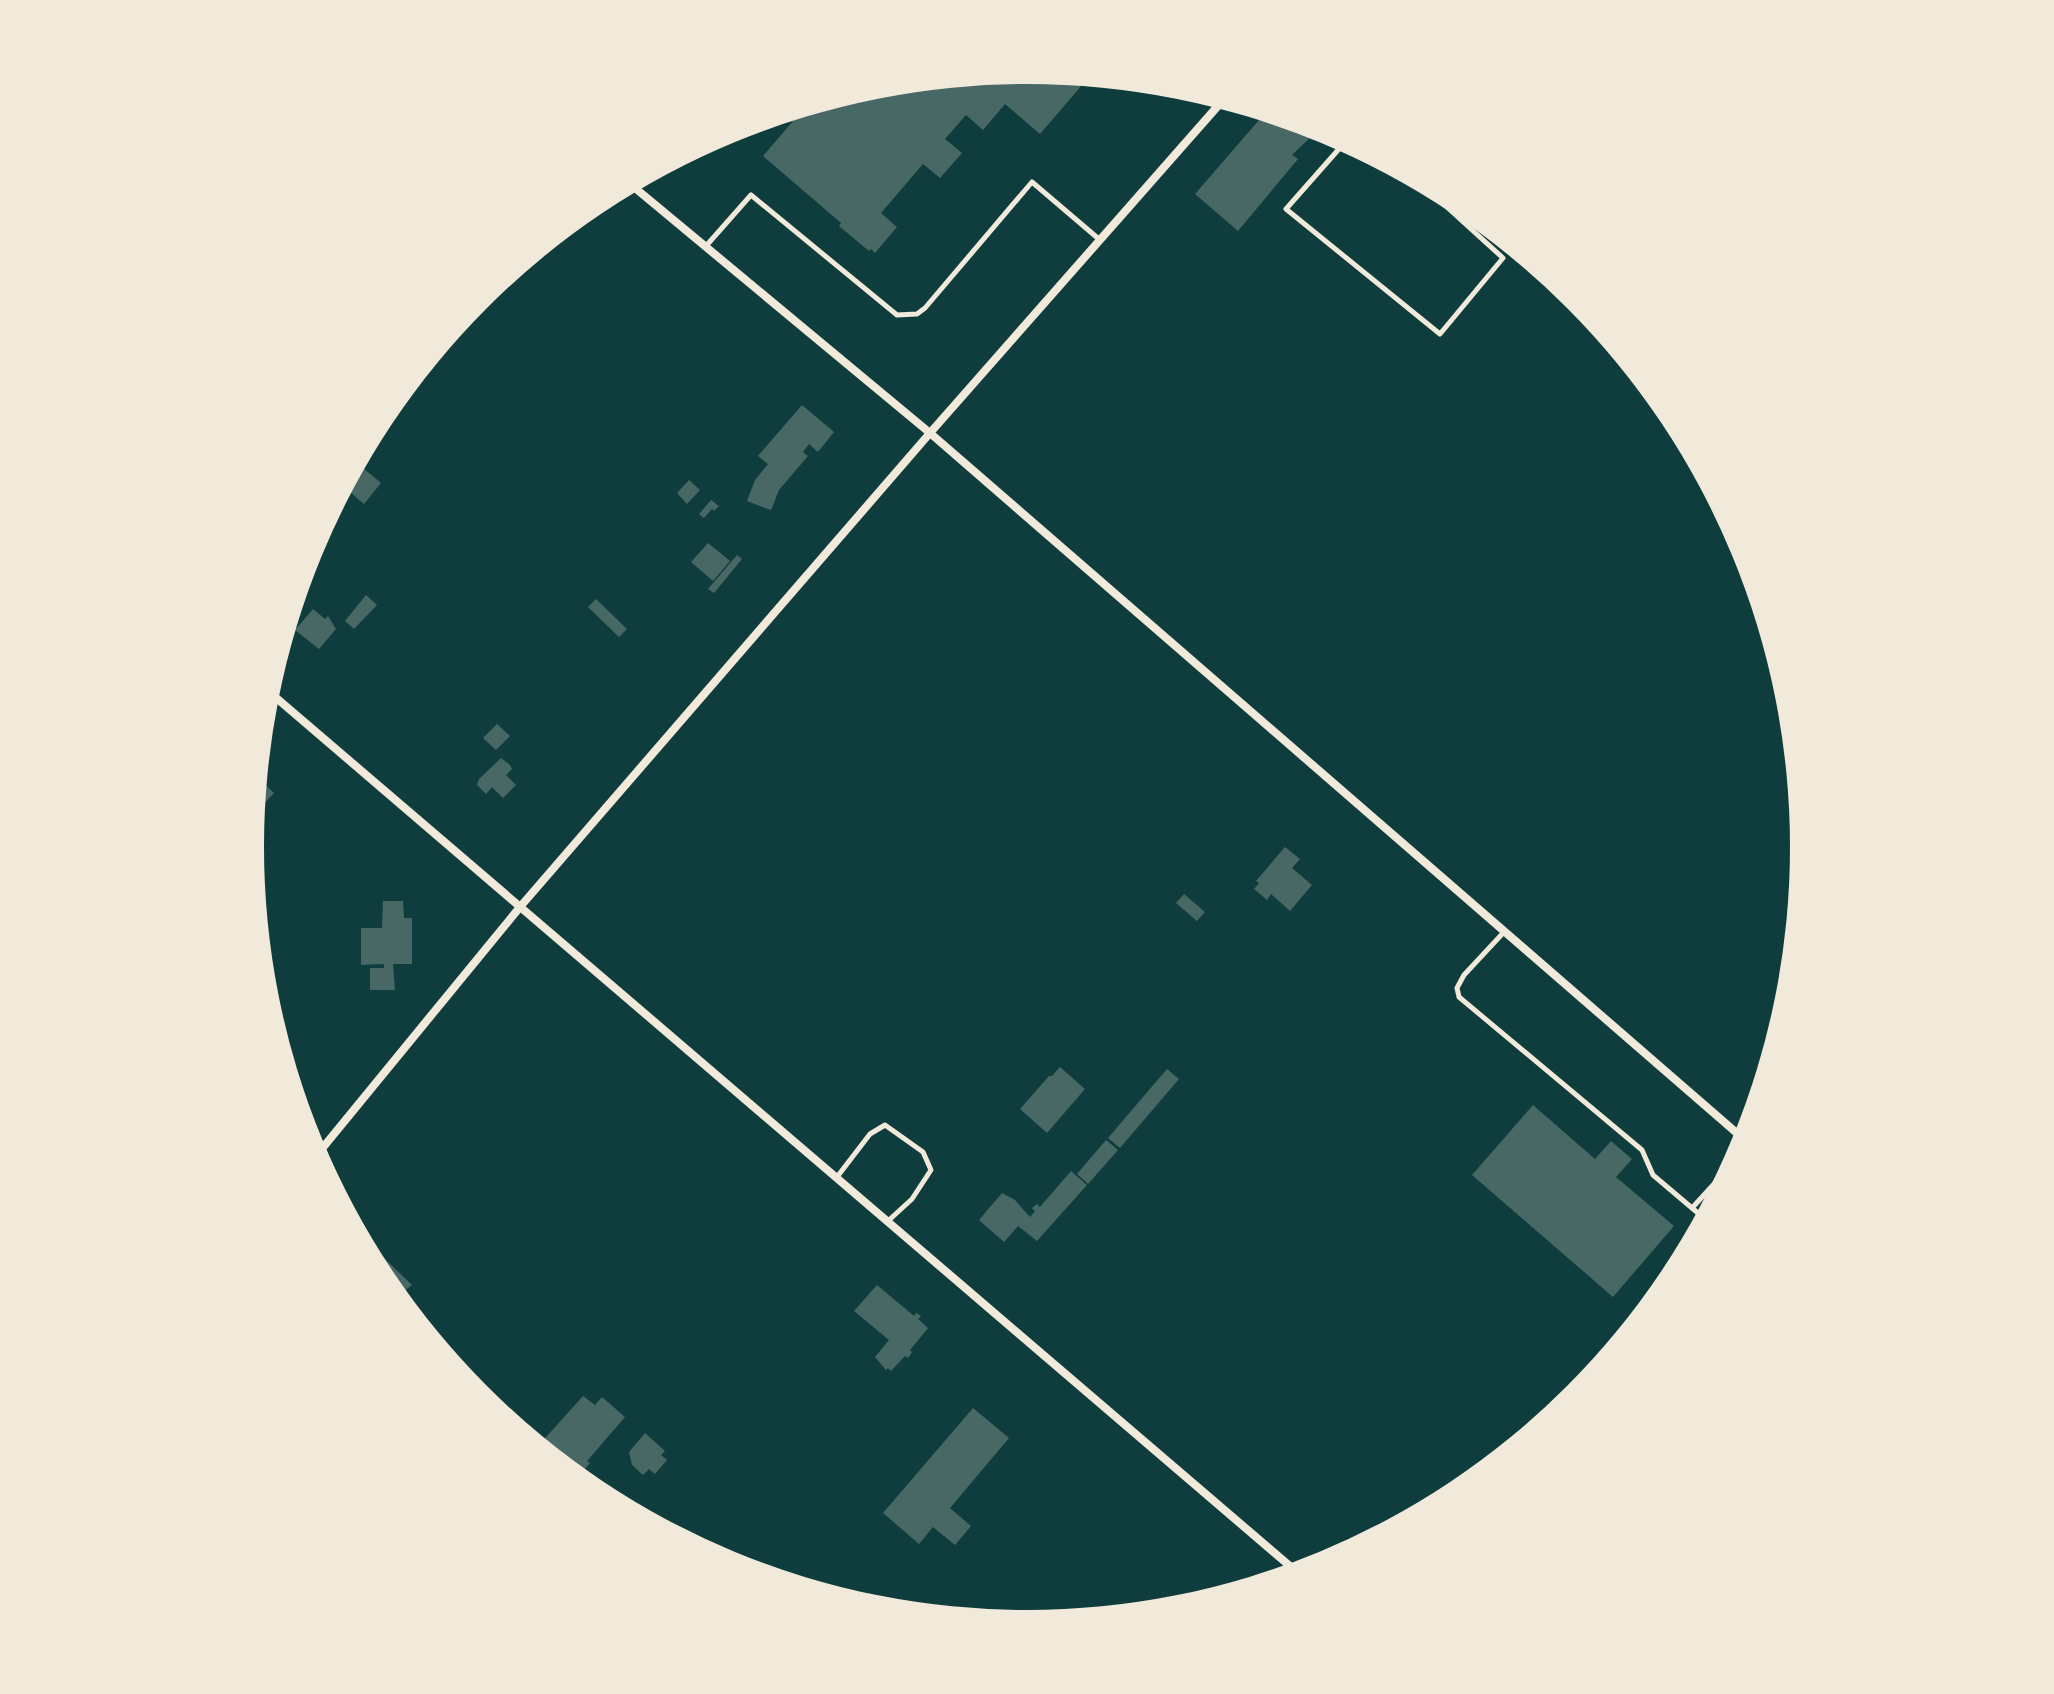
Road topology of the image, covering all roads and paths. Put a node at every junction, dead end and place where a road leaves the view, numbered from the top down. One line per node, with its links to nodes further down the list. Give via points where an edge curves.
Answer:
1 (1216, 108): 5 (street)
2 (1338, 151): 4 (lane, via 1286,209 1440,334 1503,258)
3 (638, 191): 6 (street)
4 (1463, 222)
5 (1100, 240): 6 (lane, via 1032,182 925,308 908,316 897,315 751,195); 7 (street)
6 (706, 247): 7 (street)
7 (930, 433): 9 (street); 10 (street)
8 (279, 700): 9 (street)
9 (520, 907): 12 (street); 13 (street)
10 (1504, 932): 11 (street); 15 (lane, via 1464,975 1459,997 1642,1150 1653,1175)
11 (1735, 1131)
12 (325, 1145)
13 (837, 1177): 17 (street); 17 (lane, via 870,1134 885,1125 923,1152 931,1170 912,1199)
14 (1707, 1191): 15 (lane)
15 (1692, 1208): 16 (lane)
16 (1697, 1212)
17 (888, 1221): 18 (street)
18 (1288, 1564)

